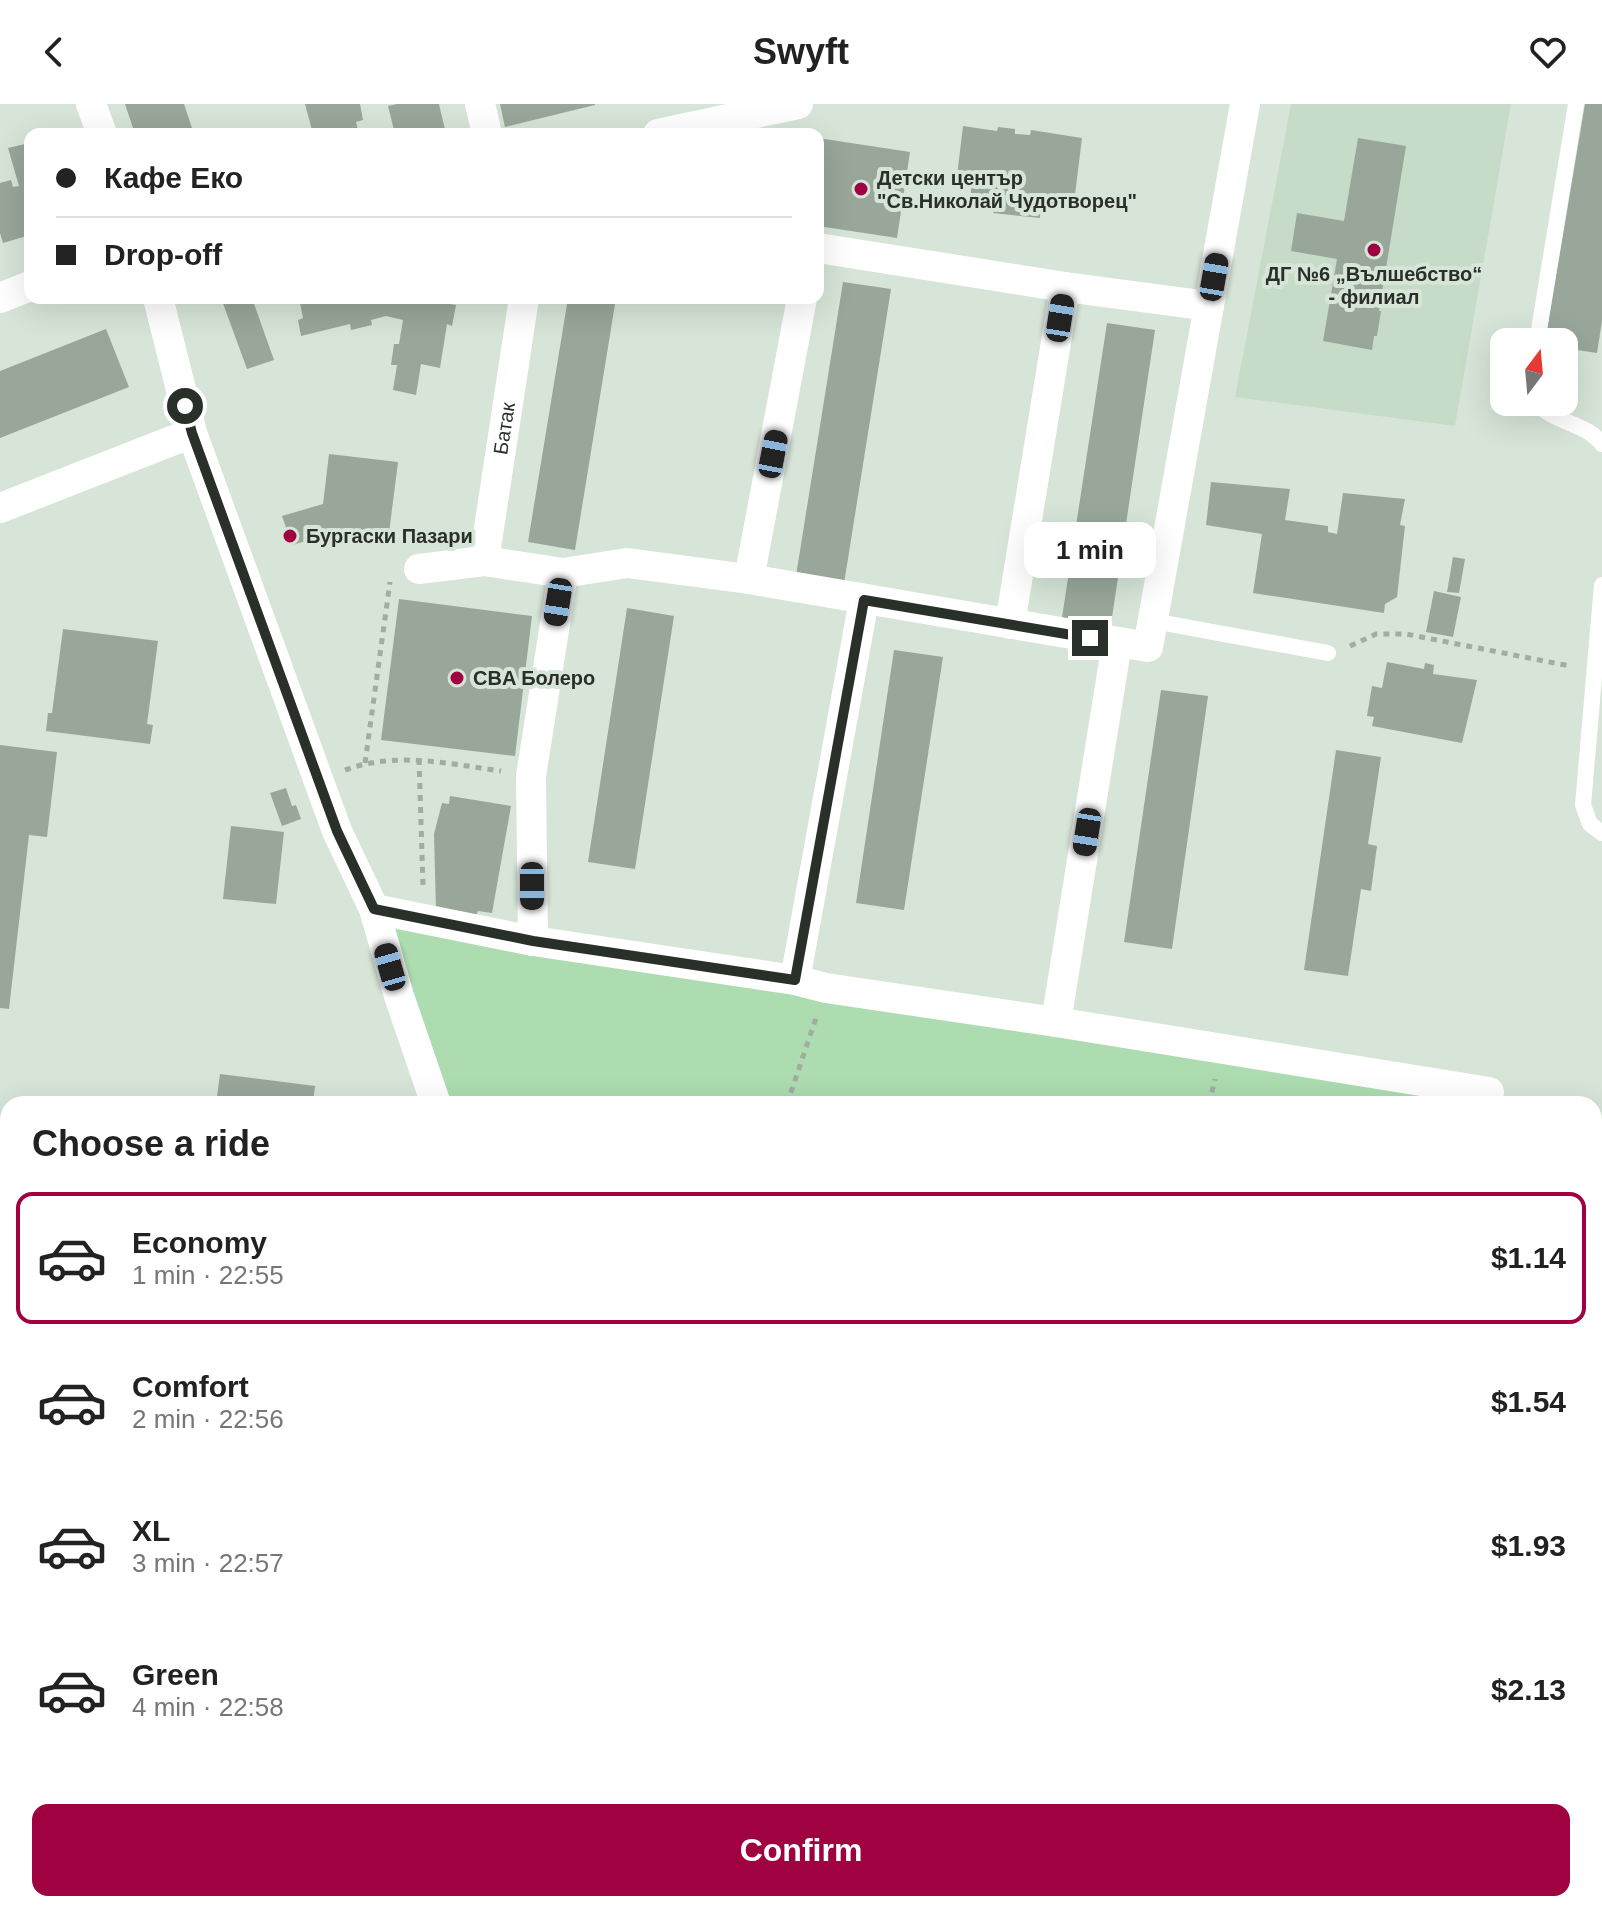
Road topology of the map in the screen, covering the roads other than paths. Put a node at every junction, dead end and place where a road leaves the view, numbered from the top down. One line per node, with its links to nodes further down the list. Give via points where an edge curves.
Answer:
1 (91, 104): 6 (street)
2 (480, 104): 7 (street)
3 (798, 104): 8 (street)
4 (1245, 104): 16 (street)
5 (1576, 104): 17 (lane)
6 (100, 128)
7 (486, 128)
8 (686, 128)
9 (824, 254): 10 (street)
10 (1065, 287): 16 (street); 29 (street)
11 (24, 288): 12 (street)
12 (0, 298)
13 (160, 304): 19 (street)
14 (523, 304): 22 (street, Батак)
15 (801, 304): 25 (street)
16 (1209, 306): 28 (street)
17 (1539, 328)
18 (1550, 416): 20 (lane, via 1595,435)
19 (192, 433): 21 (street); 33 (street, via 337,831)
20 (1602, 444)
21 (0, 508)
22 (484, 561): 23 (street); 24 (street)
23 (419, 569)
24 (563, 573): 25 (street, via 627,563); 34 (street, via 531,776)
25 (749, 579): 27 (street)
26 (1602, 585): 32 (lane, via 1583,805 1590,824)
27 (864, 600): 29 (street); 35 (street)
28 (1153, 621): 30 (street, via 1148,647); 31 (lane)
29 (1010, 624): 30 (street)
30 (1117, 643): 36 (street)
31 (1328, 653)
32 (1602, 833)
33 (374, 909): 34 (street); 38 (street)
34 (533, 941): 35 (street)
35 (795, 980): 36 (street)
36 (1056, 1022): 37 (street)
37 (1489, 1092)
38 (433, 1096)

